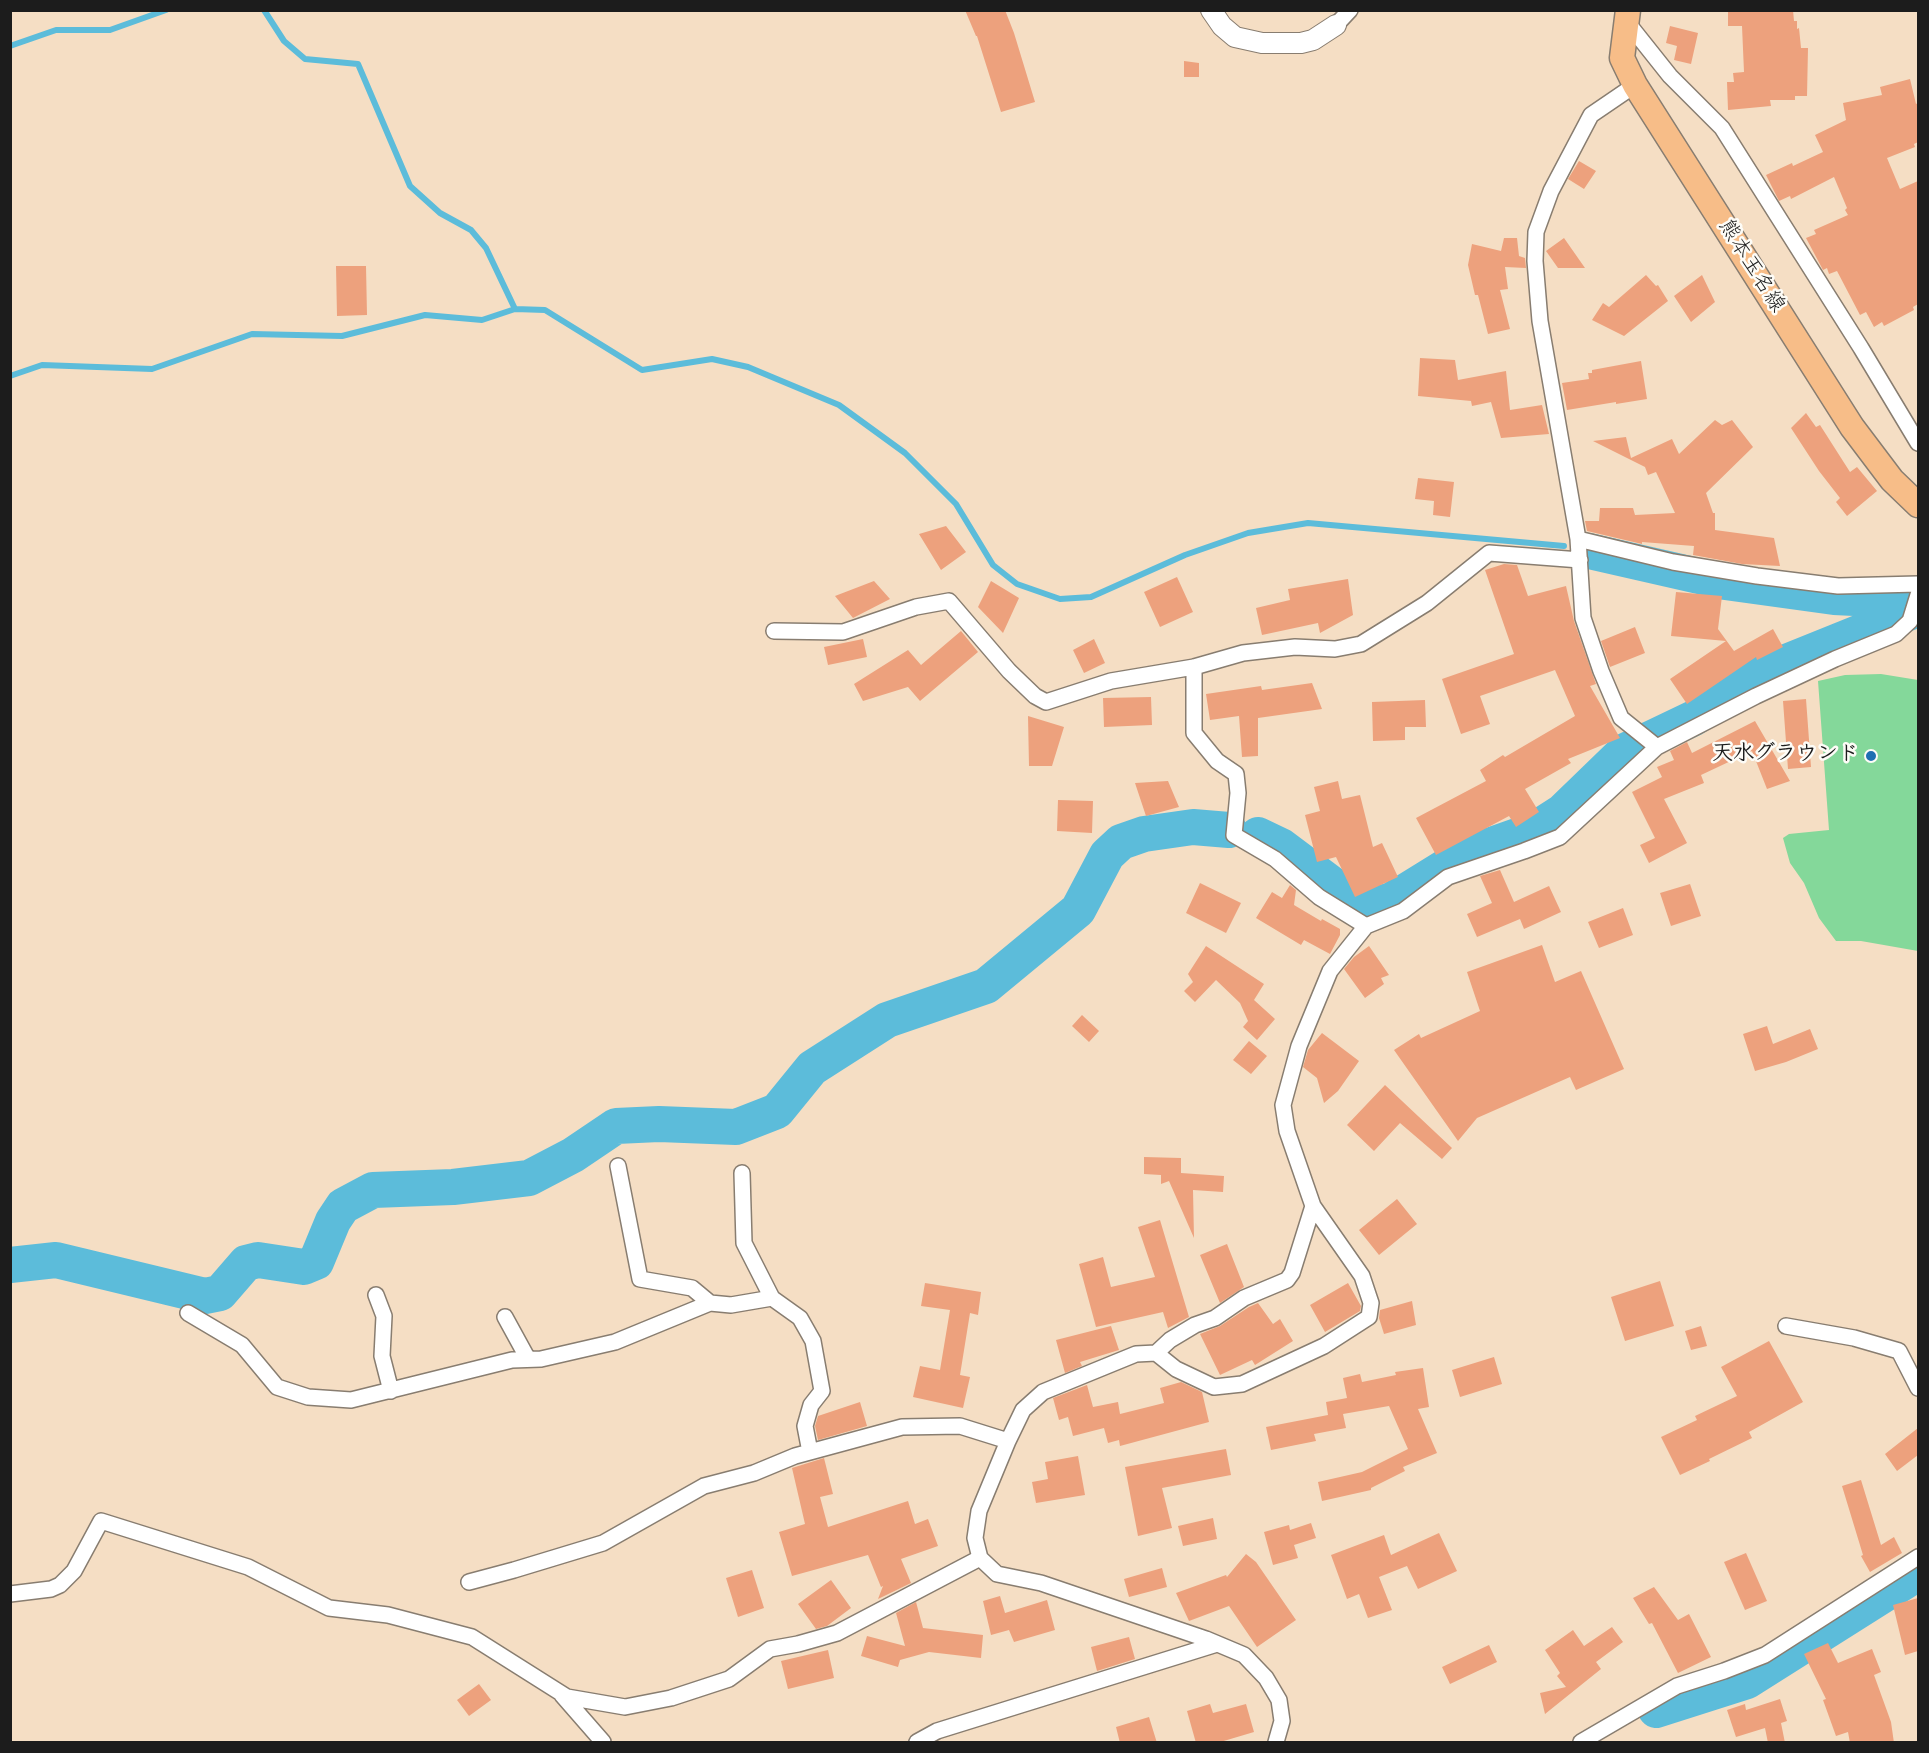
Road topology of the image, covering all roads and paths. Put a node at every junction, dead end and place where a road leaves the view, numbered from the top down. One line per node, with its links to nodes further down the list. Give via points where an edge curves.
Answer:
1 (1211, 10): 4 (street, via 1235,37 1262,43 1301,44)
2 (1350, 10): 4 (street)
3 (1627, 16): 5 (main road, 熊本玉名線, via 1622,58); 6 (street, via 1670,75 1722,128)
4 (1336, 25)
5 (1635, 85): 7 (main road, 熊本玉名線, via 1852,427 1892,480); 8 (street, via 1591,115 1551,191 1536,232 1540,321)
6 (1918, 443)
7 (1918, 505)
8 (1578, 539): 9 (street); 10 (street, via 1673,562 1756,576 1838,586)
9 (1580, 560): 13 (street, via 1489,553 1427,603 1361,644 1335,649 1243,653); 14 (street, via 1583,618 1601,671 1621,718)
10 (1918, 584)
11 (1918, 595): 14 (street, via 1910,621 1896,634)
12 (774, 631): 13 (street, via 843,633 916,607 949,601 1009,671 1046,702 1111,681)
13 (1194, 667): 15 (street, via 1194,733 1217,761 1236,774 1234,835 1275,859 1319,897)
14 (1654, 745): 15 (street, via 1560,837 1448,877 1403,911)
15 (1366, 926): 18 (street, via 1330,971 1299,1046 1283,1105 1287,1131)
16 (618, 1166): 21 (street, via 640,1279 692,1287)
17 (742, 1173): 20 (street, via 744,1243)
18 (1313, 1206): 25 (street, via 1287,1280 1195,1325); 25 (street, via 1362,1276 1371,1303 1369,1317 1324,1346 1242,1384 1214,1387 1176,1369)
19 (376, 1295): 28 (street, via 384,1316 382,1356)
20 (772, 1298): 21 (street, via 731,1305); 30 (street, via 800,1318 813,1341 822,1391 811,1405 805,1426)
21 (710, 1303): 26 (street, via 615,1342)
22 (188, 1313): 28 (street, via 242,1345 277,1387 308,1397 351,1400)
23 (505, 1317): 26 (street)
24 (1786, 1326): 27 (street, via 1899,1351)
25 (1156, 1353): 29 (street, via 1136,1354 1043,1392 1023,1410)
26 (528, 1359): 28 (street)
27 (1918, 1388)
28 (391, 1391)
29 (1008, 1441): 30 (street, via 960,1426 902,1426); 32 (street, via 979,1512 975,1538)
30 (810, 1452): 33 (street, via 704,1486 603,1543)
31 (1918, 1557): 40 (street, via 1765,1655 1677,1686)
32 (980, 1558): 35 (street, via 997,1574 1041,1582); 36 (street, via 837,1633 770,1648 729,1679 671,1698 626,1707)
33 (469, 1582)
34 (10, 1594): 36 (street, via 60,1585 74,1571 101,1521 248,1567 329,1608 387,1615 472,1636)
35 (1217, 1644): 38 (street, via 937,1731); 39 (street, via 1244,1655 1275,1693 1282,1721)
36 (561, 1693): 37 (street)
37 (603, 1743)
38 (917, 1743)
39 (1276, 1743)
40 (1581, 1743)

